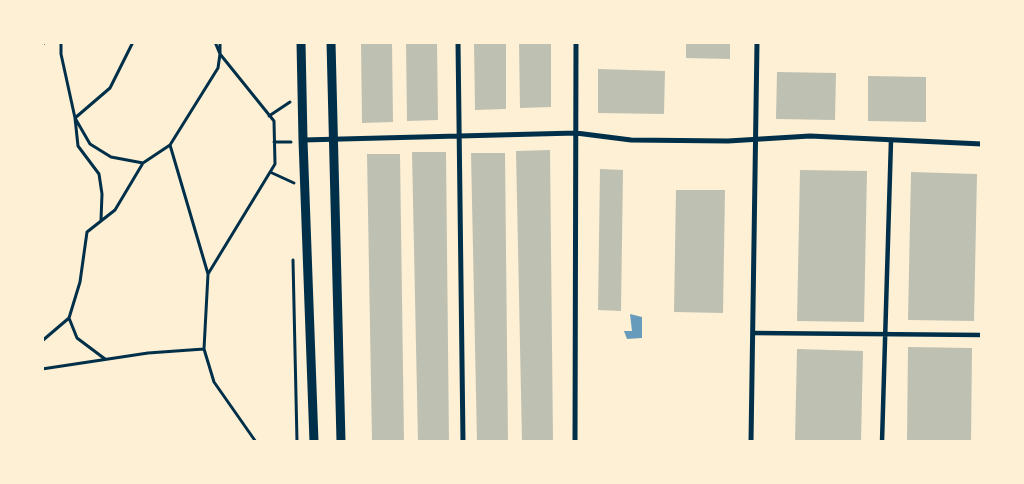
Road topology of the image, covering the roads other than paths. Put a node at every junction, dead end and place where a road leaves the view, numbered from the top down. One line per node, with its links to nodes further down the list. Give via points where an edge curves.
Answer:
1 (301, 42): 8 (street)
2 (332, 42): 9 (street)
3 (458, 42): 7 (street)
4 (576, 42): 6 (street)
5 (757, 42): 10 (street)
6 (576, 133): 7 (street); 10 (street, via 631,140); 19 (street)
7 (459, 136): 9 (street); 18 (street)
8 (303, 140): 9 (street); 16 (street)
9 (333, 140): 17 (street)
10 (756, 140): 11 (street, via 810,136); 13 (street)
11 (891, 140): 12 (street); 15 (street)
12 (982, 144)
13 (753, 333): 15 (street); 20 (street)
14 (982, 335): 15 (street)
15 (884, 336): 21 (street)
16 (314, 442)
17 (341, 442)
18 (463, 442)
19 (575, 442)
20 (752, 442)
21 (882, 442)

